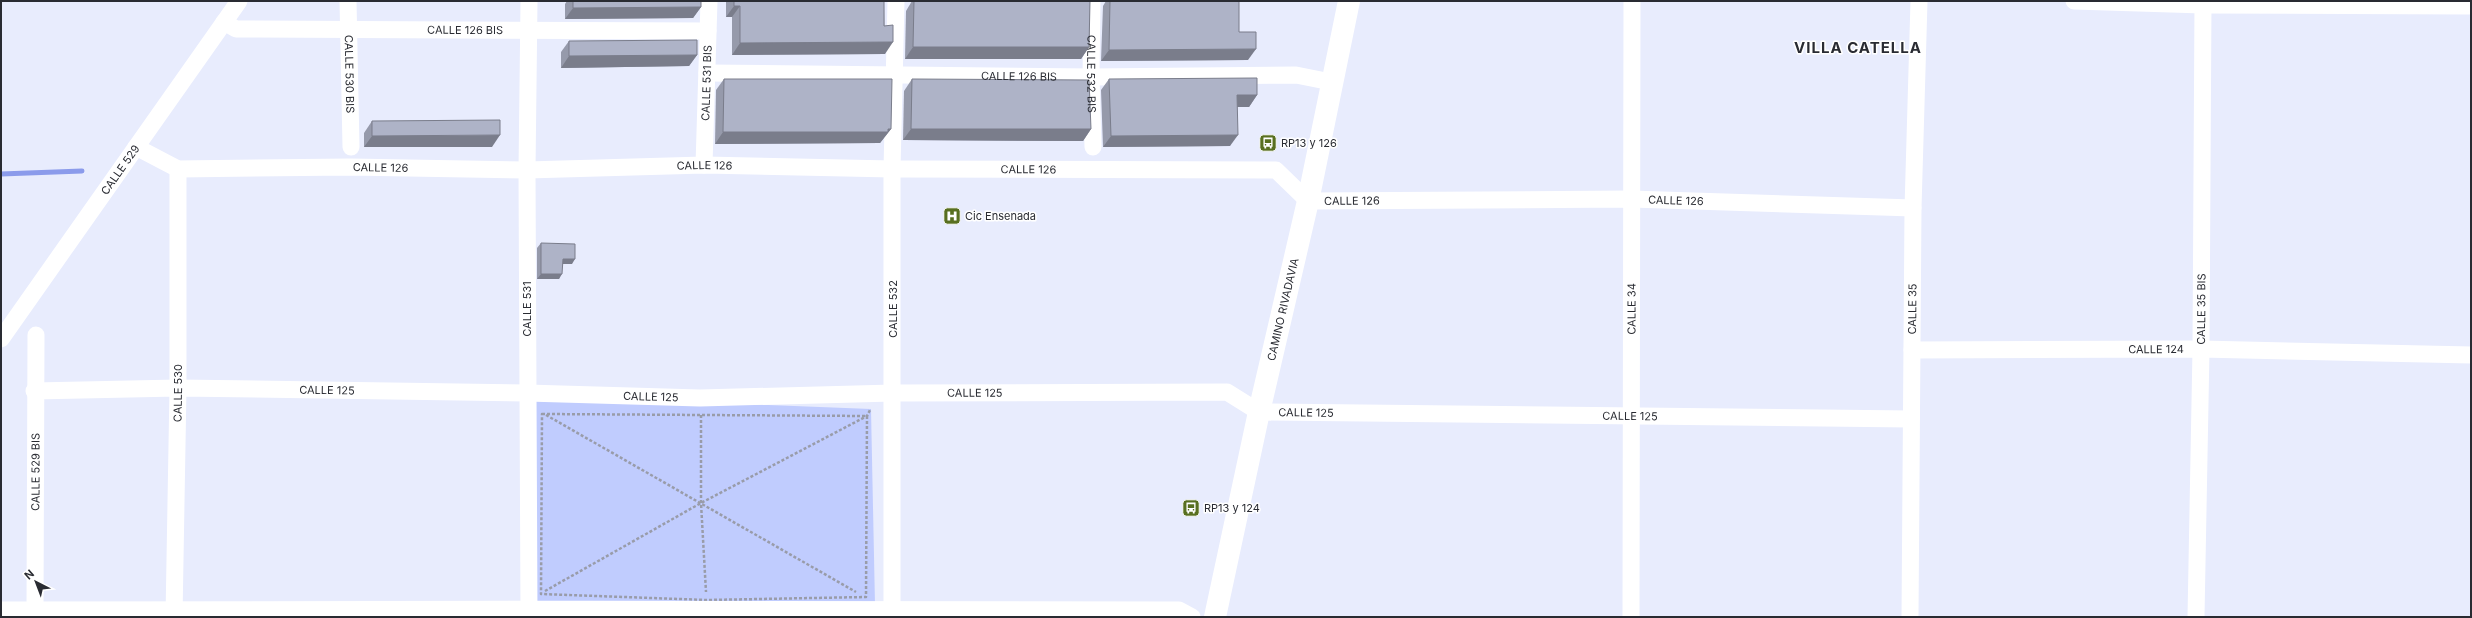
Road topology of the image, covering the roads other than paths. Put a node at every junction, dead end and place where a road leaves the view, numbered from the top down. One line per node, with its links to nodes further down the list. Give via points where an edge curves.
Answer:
1 (239, 1): 13 (street, CALLE 529)
2 (348, 1): 14 (street, CALLE 530 BIS)
3 (529, 1): 15 (street, CALLE 531)
4 (709, 1): 16 (street, CALLE 531 BIS)
5 (896, 1): 18 (street, CALLE 532)
6 (1092, 1): 19 (street, CALLE 532 BIS)
7 (1349, 1): 20 (main road, CAMINO RIVADAVIA)
8 (1632, 1): 28 (street, CALLE 34)
9 (1919, 1): 30 (street, CALLE 35)
10 (2074, 1): 11 (street)
11 (2203, 3): 12 (street); 33 (street, CALLE 35 BIS)
12 (2471, 6)
13 (224, 22): 14 (street, CALLE 126 BIS, via 236,29); 21 (street, CALLE 529)
14 (349, 29): 15 (street, CALLE 126 BIS); 22 (street, CALLE 530 BIS)
15 (529, 30): 16 (street, CALLE 126 BIS); 27 (street, CALLE 531)
16 (708, 31): 17 (street, CALLE 531 BIS)
17 (707, 73): 18 (street, CALLE 126 BIS); 24 (street, CALLE 531 BIS)
18 (895, 75): 19 (street, CALLE 126 BIS); 26 (street, CALLE 532)
19 (1091, 77): 20 (street, CALLE 126 BIS, via 1296,74); 23 (street, CALLE 532 BIS)
20 (1331, 82): 29 (main road, CAMINO RIVADAVIA)
21 (136, 147): 25 (street, CALLE 126); 32 (street, CALLE 529)
22 (351, 147)
23 (1093, 147)
24 (704, 165): 26 (street, CALLE 126); 27 (street, CALLE 126)
25 (178, 169): 27 (street, CALLE 126, via 350,167); 36 (street, CALLE 530)
26 (892, 169): 29 (street, CALLE 126, via 1276,170); 39 (street, CALLE 532)
27 (527, 170): 38 (street, CALLE 531)
28 (1631, 199): 29 (street, CALLE 126); 30 (street, CALLE 126); 41 (street, CALLE 34)
29 (1308, 201): 40 (main road, CAMINO RIVADAVIA)
30 (1914, 208): 34 (street, CALLE 35)
31 (36, 335): 37 (street, CALLE 529 BIS)
32 (1, 339)
33 (2201, 348): 34 (street, CALLE 124); 35 (street, CALLE 124); 52 (street, CALLE 35 BIS)
34 (1912, 350): 42 (street, CALLE 35)
35 (2471, 355)
36 (178, 388): 37 (street, CALLE 125); 38 (street, CALLE 125); 47 (street, CALLE 530)
37 (34, 391): 44 (street, CALLE 529 BIS)
38 (527, 392): 39 (street, CALLE 125, via 700,398); 45 (street, CALLE 531)
39 (893, 393): 40 (street, CALLE 125, via 1227,392); 46 (street, CALLE 532)
40 (1259, 412): 41 (street, CALLE 125); 49 (main road, CAMINO RIVADAVIA)
41 (1630, 417): 42 (street, CALLE 125); 50 (street, CALLE 34)
42 (1911, 419): 51 (street, CALLE 35)
43 (1, 610): 44 (street)
44 (35, 610): 47 (street)
45 (529, 613): 46 (street, via 707,605); 47 (street)
46 (892, 613): 48 (street, via 1179,610)
47 (174, 614)
48 (1192, 617)
49 (1215, 617)
50 (1632, 617)
51 (1910, 617)
52 (2196, 617)

